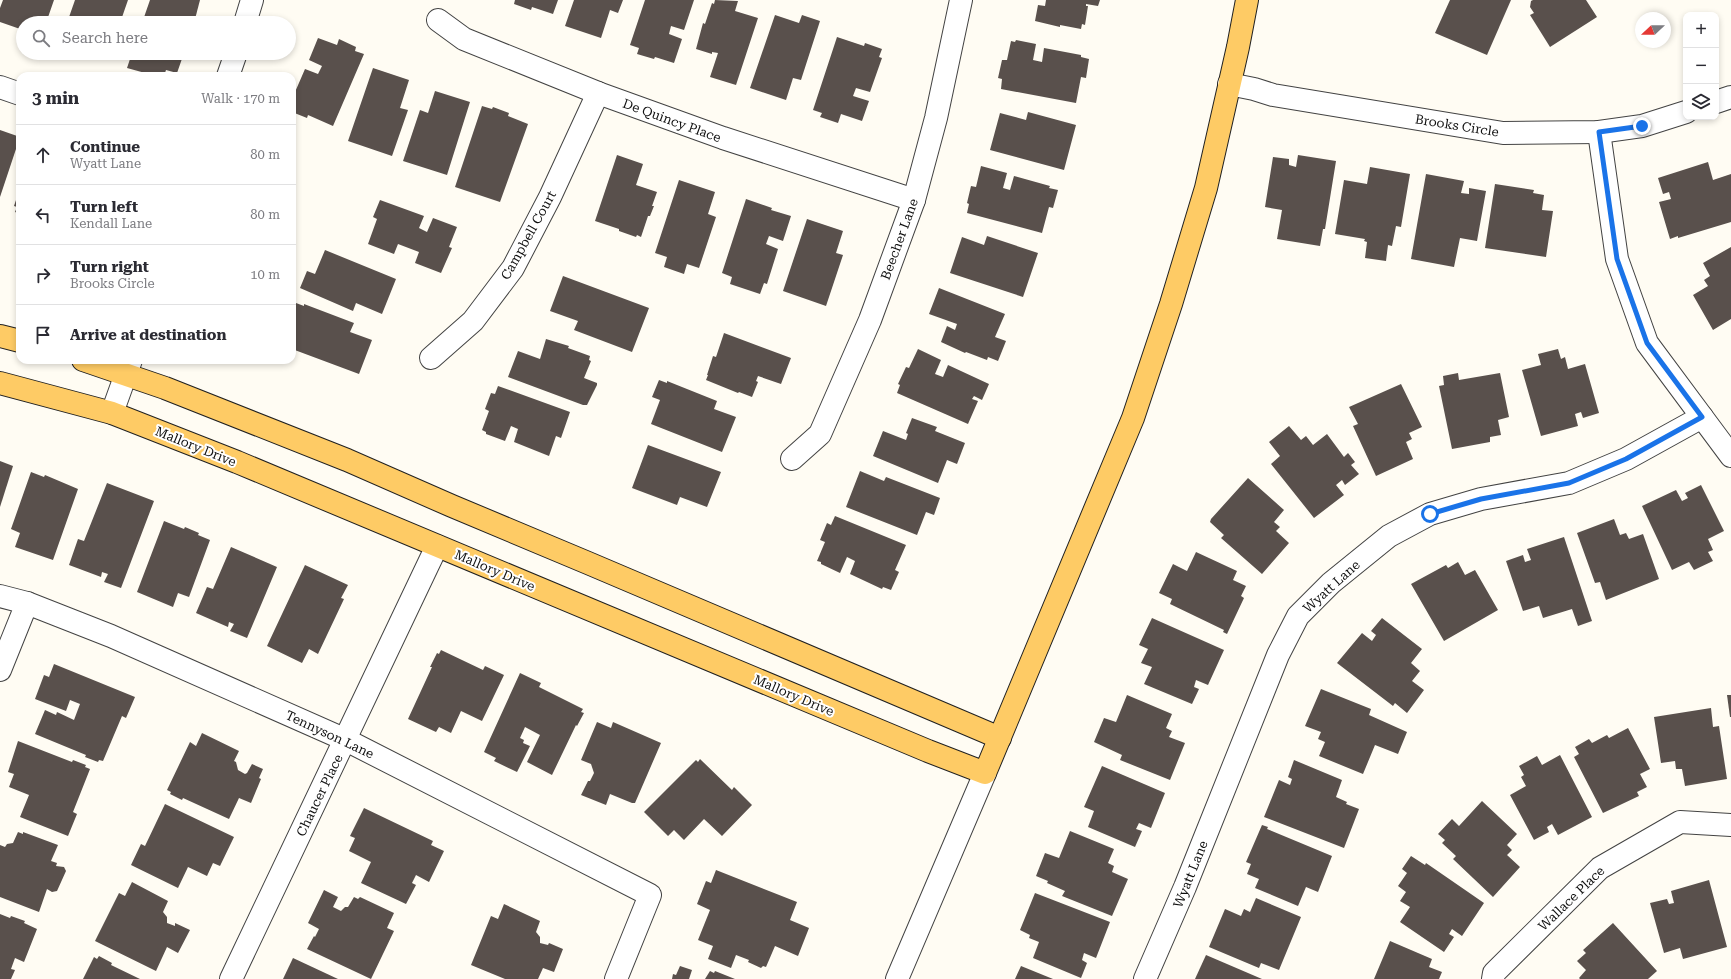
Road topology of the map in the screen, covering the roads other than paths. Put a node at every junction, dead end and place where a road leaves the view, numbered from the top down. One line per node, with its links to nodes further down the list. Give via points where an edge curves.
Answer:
1 (252, 0): 4 (street)
2 (961, 0): 16 (street, Beecher Lane, via 936,118)
3 (1247, 0): 8 (main road)
4 (247, 16)
5 (438, 20): 11 (street, De Quincy Place, via 464,39)
6 (234, 60): 7 (street)
7 (229, 72)
8 (1229, 84): 15 (street, Brooks Circle, via 1273,95 1503,133); 31 (main road, via 1206,188 1133,418)
9 (0, 87): 10 (street)
10 (16, 93)
11 (598, 93): 16 (street, De Quincy Place, via 723,138); 19 (street, Campbell Court, via 550,197 513,268 474,321)
12 (1731, 97): 13 (street)
13 (1719, 101)
14 (1683, 113): 15 (street, Brooks Circle, via 1642,126)
15 (1599, 132): 24 (street, via 1617,259 1647,343)
16 (914, 200): 26 (street, Beecher Lane, via 870,320 820,434)
17 (0, 336): 18 (main road)
18 (16, 341)
19 (431, 358)
20 (109, 364): 21 (main road)
21 (128, 367): 23 (street); 31 (main road, via 165,388 347,460)
22 (0, 383): 23 (main road, Mallory Drive)
23 (112, 413): 27 (main road, Mallory Drive)
24 (1702, 417): 25 (street); 38 (street, Wyatt Lane, via 1626,459 1569,483 1481,499 1430,514 1389,536 1331,582 1298,616 1278,655 1185,887)
25 (1731, 456)
26 (792, 459)
27 (437, 546): 32 (street, Chaucer Place); 33 (main road, Mallory Drive)
28 (0, 596): 29 (street, Tennyson Lane)
29 (26, 603): 30 (street); 32 (street, Tennyson Lane, via 111,636)
30 (0, 670)
31 (1000, 738): 33 (main road)
32 (346, 740): 35 (street, Chaucer Place); 36 (street, Tennyson Lane, via 650,895)
33 (985, 773): 37 (street)
34 (1731, 825): 39 (street, Wallace Place, via 1680,822 1600,868 1494,973)
35 (231, 979)
36 (616, 979)
37 (896, 979)
38 (1145, 979)
39 (1493, 979)

